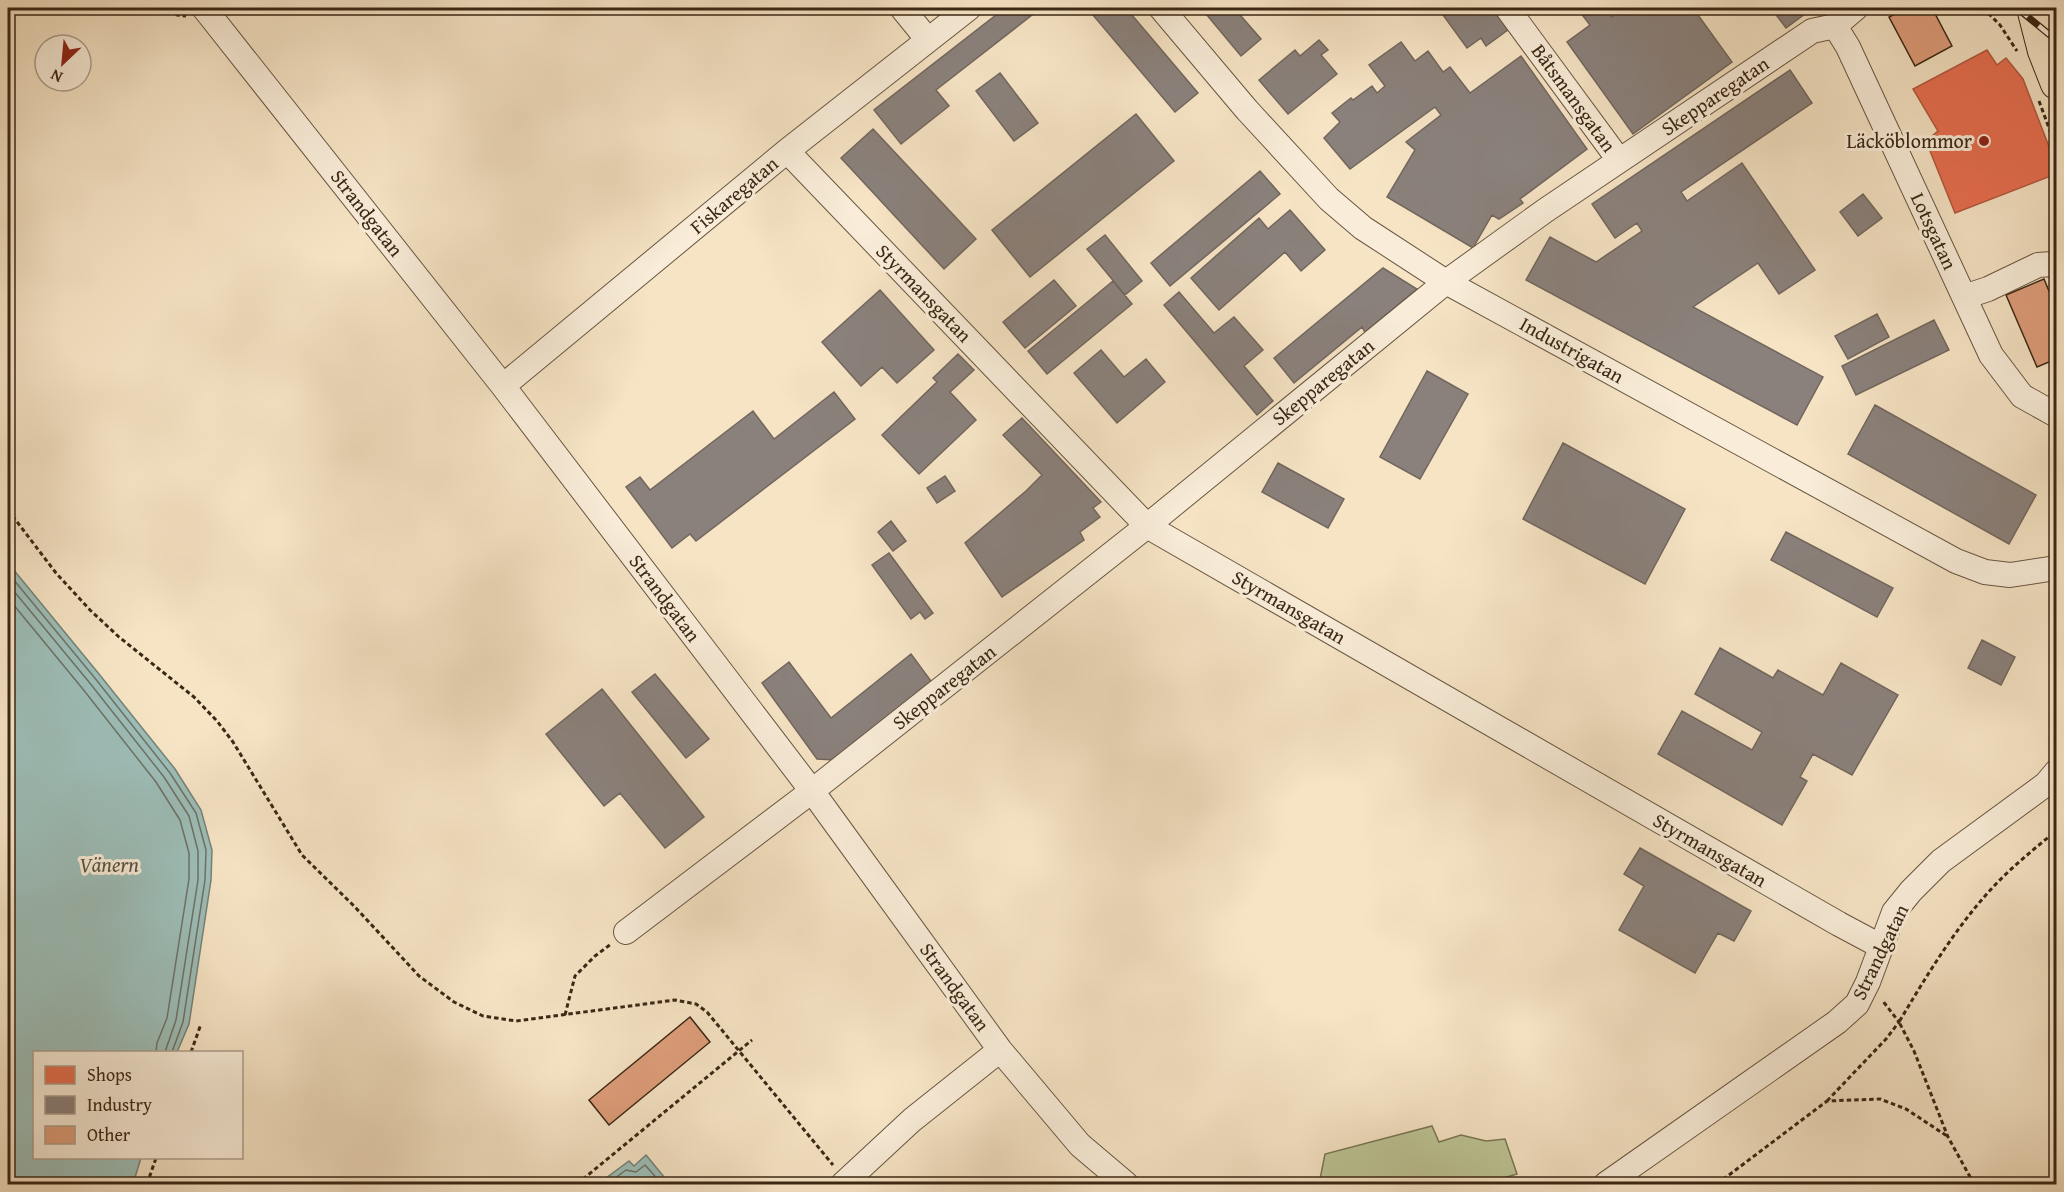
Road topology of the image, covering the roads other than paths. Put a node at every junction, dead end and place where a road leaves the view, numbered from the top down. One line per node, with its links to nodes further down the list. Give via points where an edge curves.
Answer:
1 (204, 8): 16 (street, Strandgatan)
2 (902, 8): 9 (street)
3 (969, 8): 9 (street, Fiskaregatan)
4 (1161, 8): 14 (street, Industrigatan, via 1329,199 1363,228)
5 (1507, 8): 12 (street, Båtsmansgatan)
6 (1856, 8): 8 (street, Skepparegatan)
7 (2032, 8): 10 (main road)
8 (1835, 26): 12 (street, Skepparegatan, via 1812,31); 15 (street, Lotsgatan, via 1848,46)
9 (928, 40): 11 (street, Fiskaregatan)
10 (2056, 84)
11 (787, 151): 16 (street, Fiskaregatan); 18 (street, Styrmansgatan)
12 (1619, 160): 14 (street, Skepparegatan)
13 (2056, 266): 15 (street, via 2038,265)
14 (1446, 282): 18 (street, Skepparegatan); 19 (street, Industrigatan, via 1956,561 1985,572 2010,575)
15 (1964, 297): 17 (street, Lotsgatan, via 1991,355 2009,380 2022,396)
16 (503, 386): 21 (street, Strandgatan)
17 (2056, 415)
18 (1148, 526): 21 (street, Skepparegatan); 23 (street, Styrmansgatan)
19 (2056, 568)
20 (2056, 772): 23 (street, Strandgatan, via 2046,784 1923,877 1894,912)
21 (812, 791): 22 (street, Skepparegatan); 24 (street, Strandgatan)
22 (626, 932)
23 (1882, 947): 27 (street, Strandgatan, via 1857,1004 1837,1022)
24 (1000, 1050): 25 (street, via 912,1120); 26 (street, Strandgatan, via 1080,1145)
25 (844, 1183)
26 (1126, 1185)
27 (1606, 1185)

